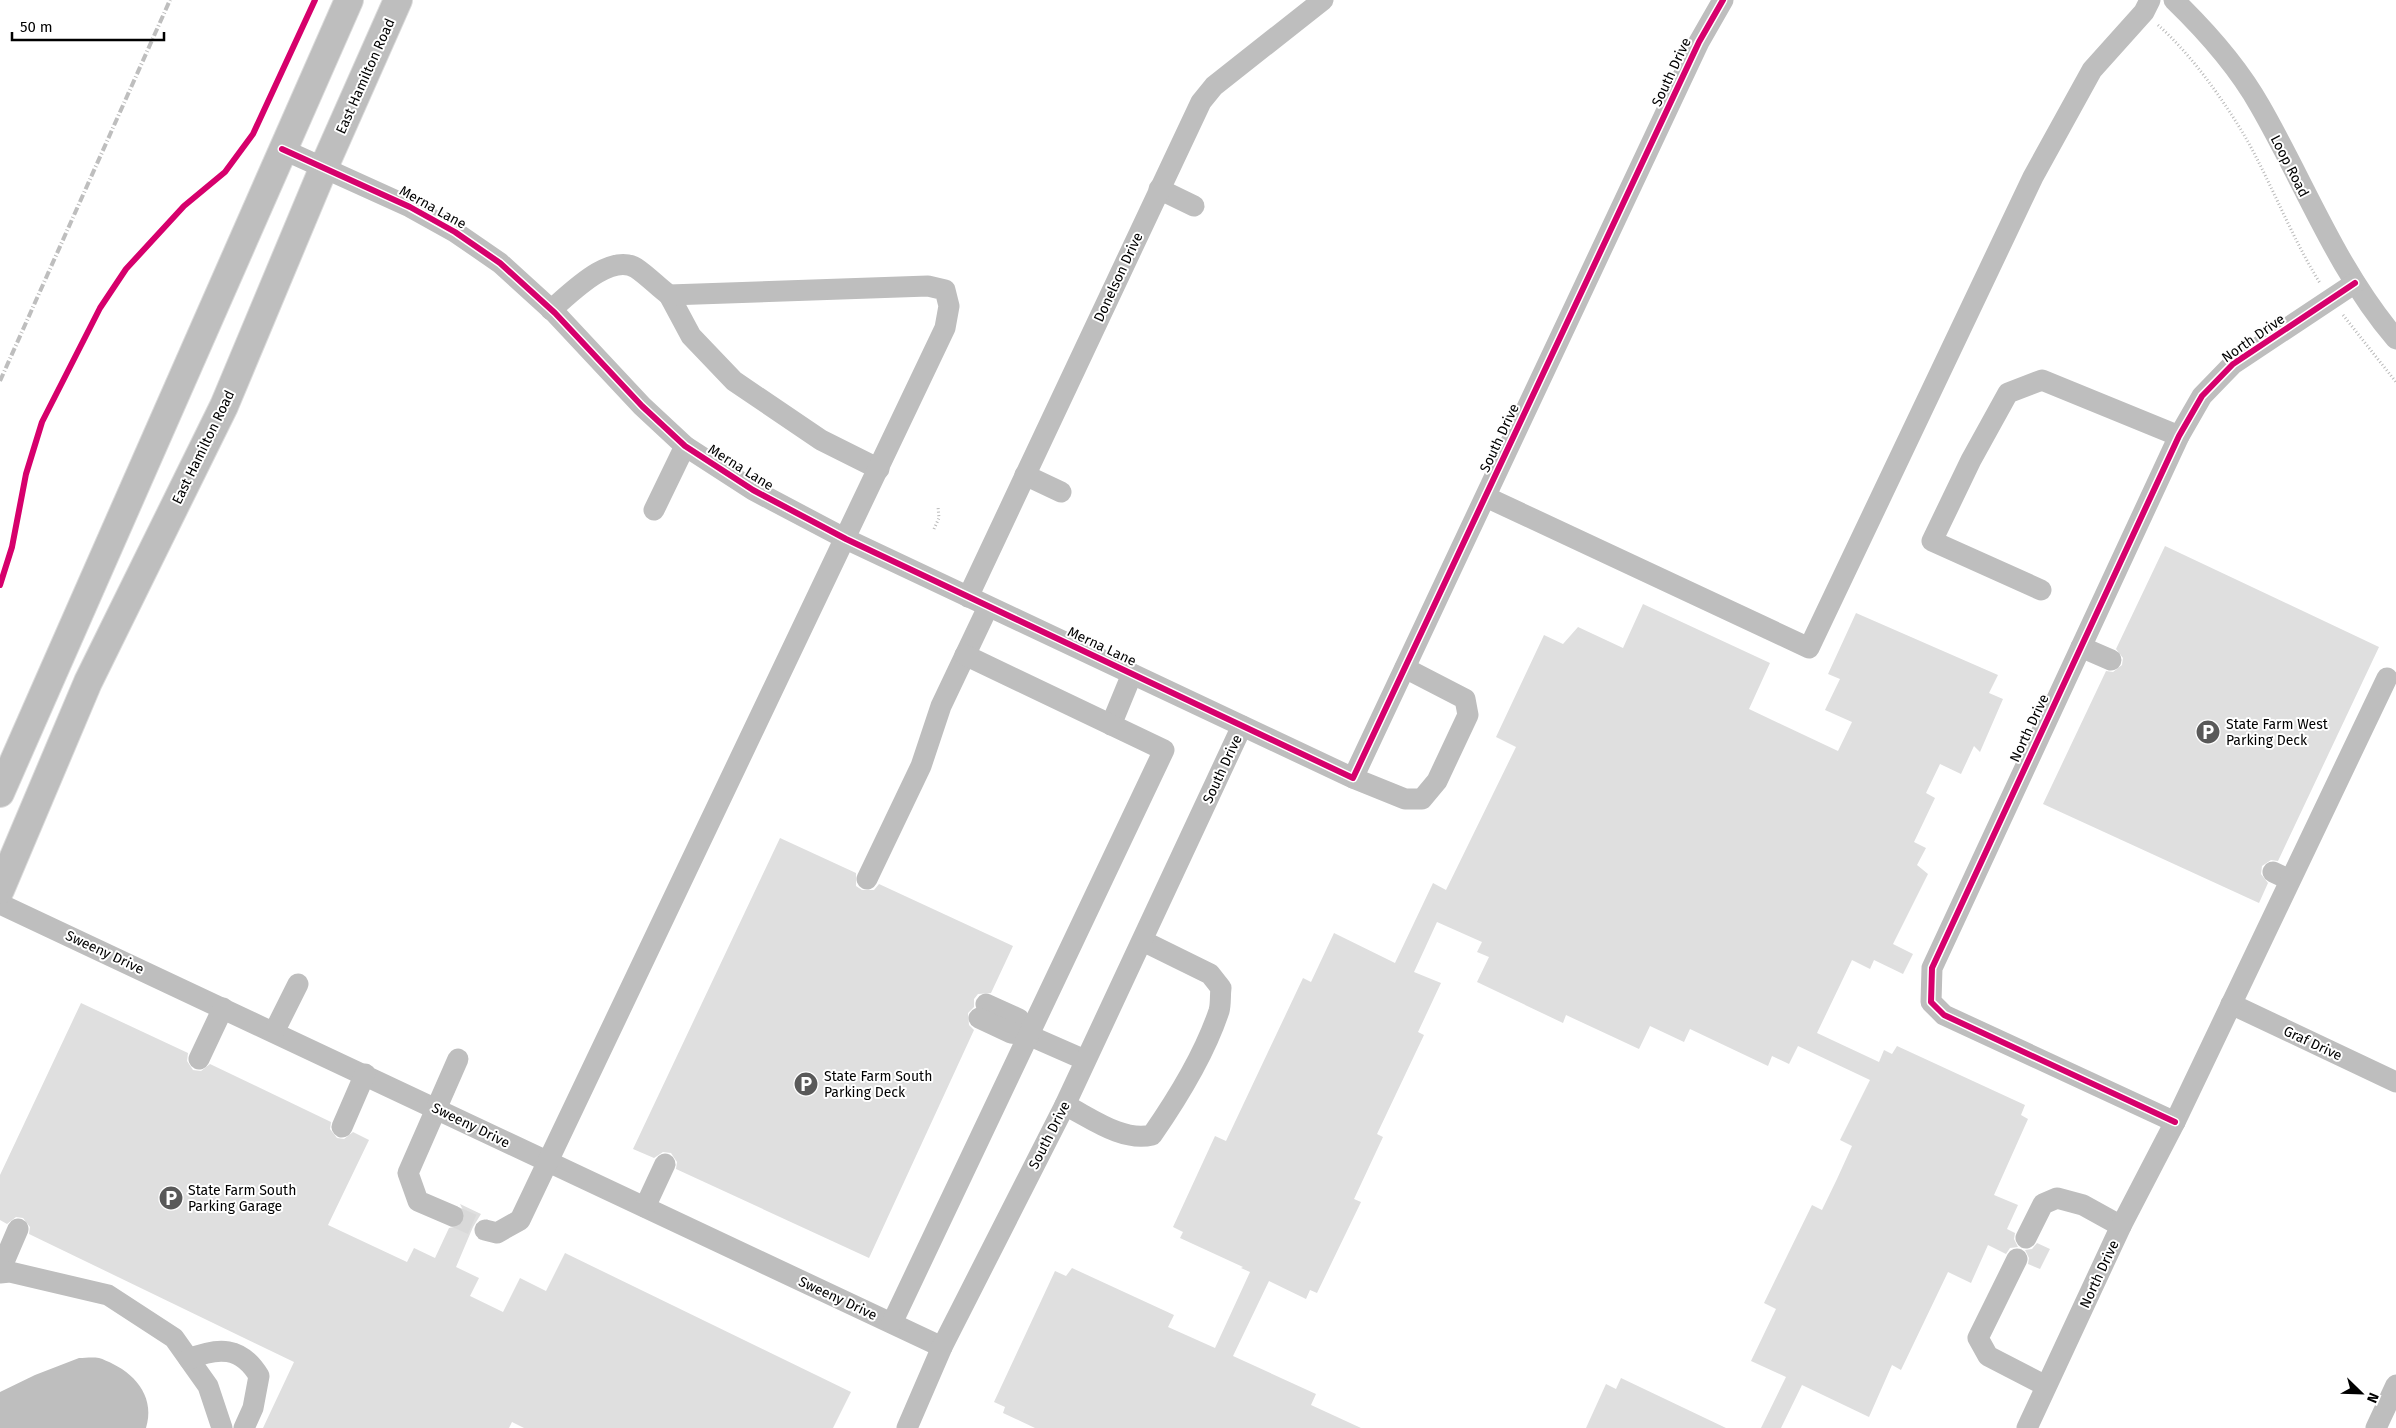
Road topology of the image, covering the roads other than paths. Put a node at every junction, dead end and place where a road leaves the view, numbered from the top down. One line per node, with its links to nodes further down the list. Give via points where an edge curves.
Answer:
1 (349, 0): 7 (main road)
2 (398, 0): 8 (main road, East Hamilton Road)
3 (1323, 0): 9 (street, Donelson Drive, via 1214,86 1195,114)
4 (1723, 0): 20 (street, South Drive, via 1698,42)
5 (2174, 0): 11 (street, Loop Road, via 2199,24 2260,105)
6 (2147, 6): 20 (street, via 2092,70 2033,177 1810,648)
7 (282, 149): 8 (street, Merna Lane); 35 (main road)
8 (324, 167): 13 (street, Merna Lane, via 377,190 455,232 500,263); 37 (main road, East Hamilton Road, via 224,406 88,682)
9 (1159, 189): 10 (street); 18 (street, Donelson Drive)
10 (1194, 206)
11 (2355, 283): 14 (street, Loop Road); 15 (street, North Drive, via 2233,364 2202,396)
12 (669, 295): 13 (street, via 635,267 617,265 597,272); 17 (street, via 691,336 734,381 821,440); 17 (street, via 876,286 928,286 945,290 949,306 945,328)
13 (551, 310): 16 (street, Merna Lane, via 642,406)
14 (2396, 339)
15 (2178, 436): 23 (street, via 2042,380 2008,393 1932,541); 26 (street, North Drive)
16 (685, 446): 21 (street); 22 (street, Merna Lane, via 753,490)
17 (879, 469): 22 (street)
18 (1025, 475): 19 (street); 24 (street, Donelson Drive)
19 (1061, 492)
20 (1486, 497): 29 (street, South Drive)
21 (654, 510)
22 (846, 539): 24 (street, Merna Lane); 55 (street)
23 (2042, 590)
24 (968, 597): 25 (street, Merna Lane)
25 (988, 607): 27 (street); 30 (street, Merna Lane)
26 (2081, 647): 28 (street); 53 (street, North Drive, via 1932,968 1931,1002 1944,1014)
27 (965, 655): 32 (street); 36 (street, via 941,706 920,766)
28 (2111, 660)
29 (1405, 668): 34 (street, South Drive); 34 (street, via 1465,699 1468,715 1437,782 1422,799 1405,799)
30 (1132, 674): 32 (street); 33 (street, Merna Lane)
31 (2388, 678): 41 (street, North Drive, via 2282,876)
32 (1111, 725): 45 (street, via 1164,750)
33 (1242, 726): 34 (street, South Drive); 39 (street, South Drive)
34 (1353, 778)
35 (0, 793)
36 (867, 879)
37 (0, 890)
38 (0, 904): 42 (street, Sweeny Drive)
39 (1143, 940): 48 (street, South Drive); 51 (street, via 1210,974 1221,988 1220,1010 1197,1059 1152,1135 1139,1138 1119,1133)
40 (298, 984): 44 (street)
41 (2231, 1004): 50 (street, Graf Drive); 53 (street, North Drive)
42 (223, 1008): 44 (street, Sweeny Drive); 46 (street)
43 (983, 1011): 45 (street, via 1011,1033)
44 (274, 1032): 49 (street, Sweeny Drive)
45 (1028, 1035): 48 (street); 65 (street)
46 (199, 1059)
47 (458, 1059): 52 (street)
48 (1085, 1060): 51 (street, South Drive)
49 (365, 1074): 52 (street, Sweeny Drive); 54 (street)
50 (2396, 1082)
51 (1065, 1105): 66 (street, South Drive)
52 (436, 1108): 55 (street, Sweeny Drive); 58 (street, via 408,1173 418,1201)
53 (2175, 1122): 59 (street, North Drive)
54 (342, 1127)
55 (547, 1161): 57 (street, Sweeny Drive); 61 (street, via 520,1220 497,1233)
56 (665, 1164): 57 (street)
57 (645, 1207): 65 (street, Sweeny Drive)
58 (453, 1216)
59 (2121, 1226): 62 (street, via 2083,1205 2057,1198 2043,1204); 69 (street, North Drive)
60 (18, 1229): 64 (street)
61 (485, 1230)
62 (2026, 1238)
63 (2017, 1259): 69 (street, via 1978,1338 1988,1356)
64 (0, 1272): 67 (street, via 108,1295 174,1338)
65 (892, 1323): 66 (street, Sweeny Drive)
66 (942, 1347): 72 (street, South Drive)
67 (189, 1359): 70 (street, via 208,1386); 71 (street, via 208,1351 234,1353 251,1363 259,1376 253,1408)
68 (2396, 1384): 74 (street)
69 (2046, 1386): 73 (street, North Drive)
70 (222, 1428)
71 (244, 1428)
72 (907, 1428)
73 (2027, 1428)
74 (2376, 1428)

